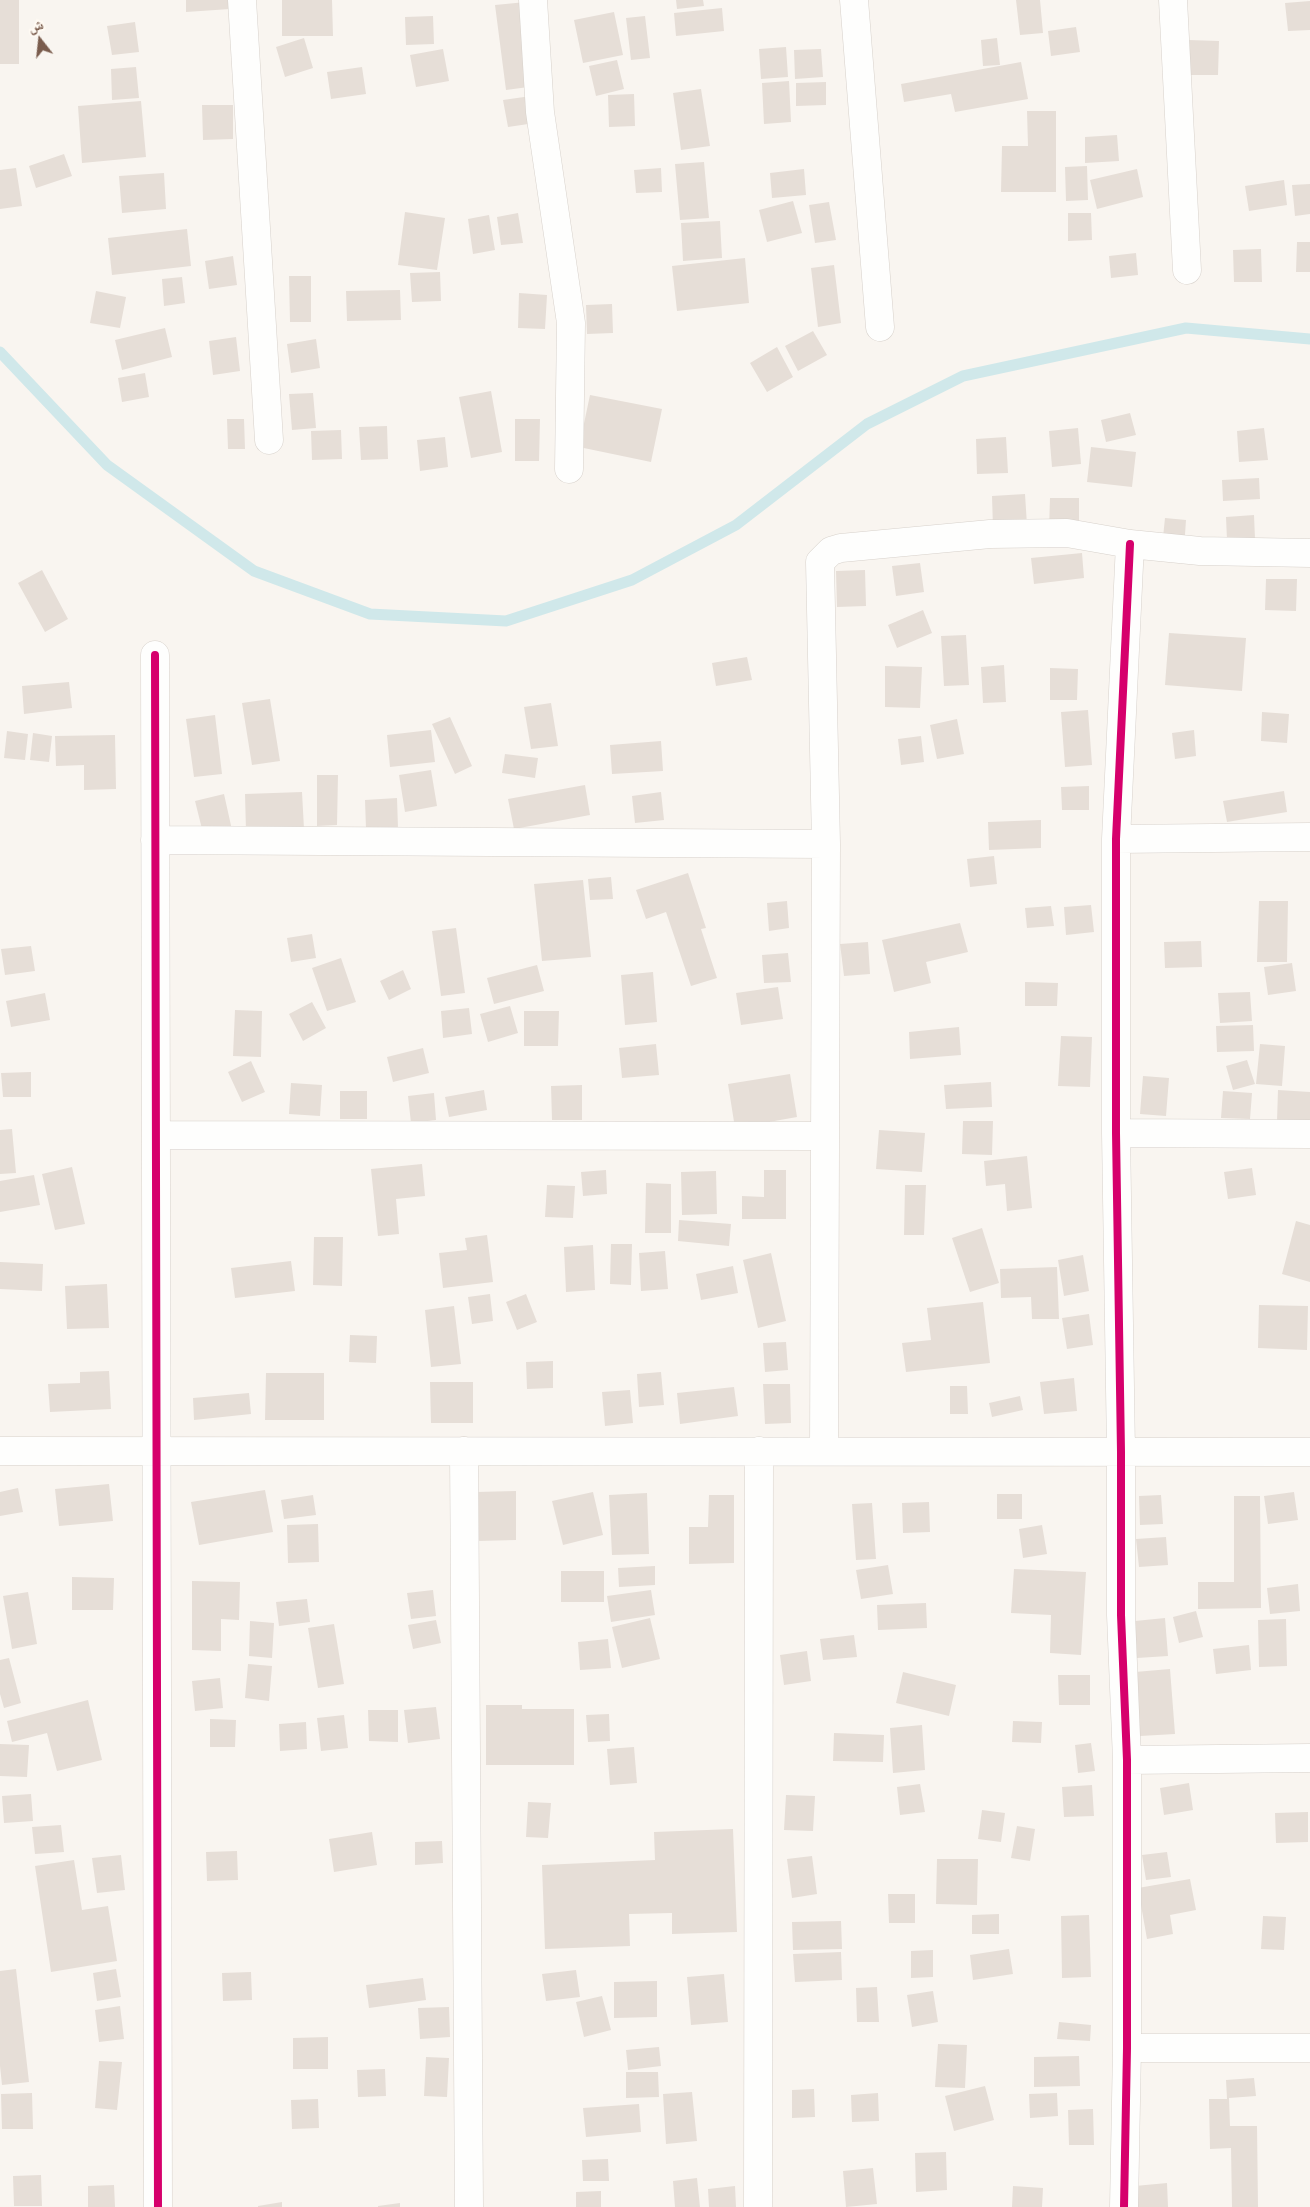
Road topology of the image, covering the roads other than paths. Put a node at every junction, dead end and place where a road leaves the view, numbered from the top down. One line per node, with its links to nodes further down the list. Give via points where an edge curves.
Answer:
1 (242, 0): 7 (street)
2 (533, 0): 8 (street, via 540,112 571,323)
3 (854, 0): 6 (street)
4 (1173, 0): 5 (street)
5 (1186, 270)
6 (880, 327)
7 (269, 440)
8 (569, 469)
9 (1130, 544): 10 (street, via 1200,551); 14 (street); 15 (street, via 1067,534 990,534 841,548 824,556 820,562 820,611)
10 (1310, 553)
11 (155, 655): 13 (street)
12 (1310, 837): 14 (street)
13 (155, 840): 15 (street); 18 (street)
14 (1116, 840): 16 (street)
15 (826, 844): 19 (street)
16 (1116, 1134): 17 (street); 25 (street)
17 (1310, 1134)
18 (156, 1135): 19 (street); 21 (street)
19 (824, 1136): 23 (street)
20 (0, 1451): 21 (street)
21 (156, 1451): 22 (street); 31 (street)
22 (464, 1451): 24 (street); 32 (street)
23 (824, 1451): 24 (street); 25 (street)
24 (759, 1452): 33 (street)
25 (1121, 1452): 26 (street); 28 (street, via 1120,1615)
26 (1310, 1452)
27 (1310, 1758): 28 (street)
28 (1127, 1760): 29 (street)
29 (1127, 2048): 30 (street); 34 (street)
30 (1310, 2048)
31 (158, 2207)
32 (469, 2207)
33 (758, 2207)
34 (1124, 2207)

